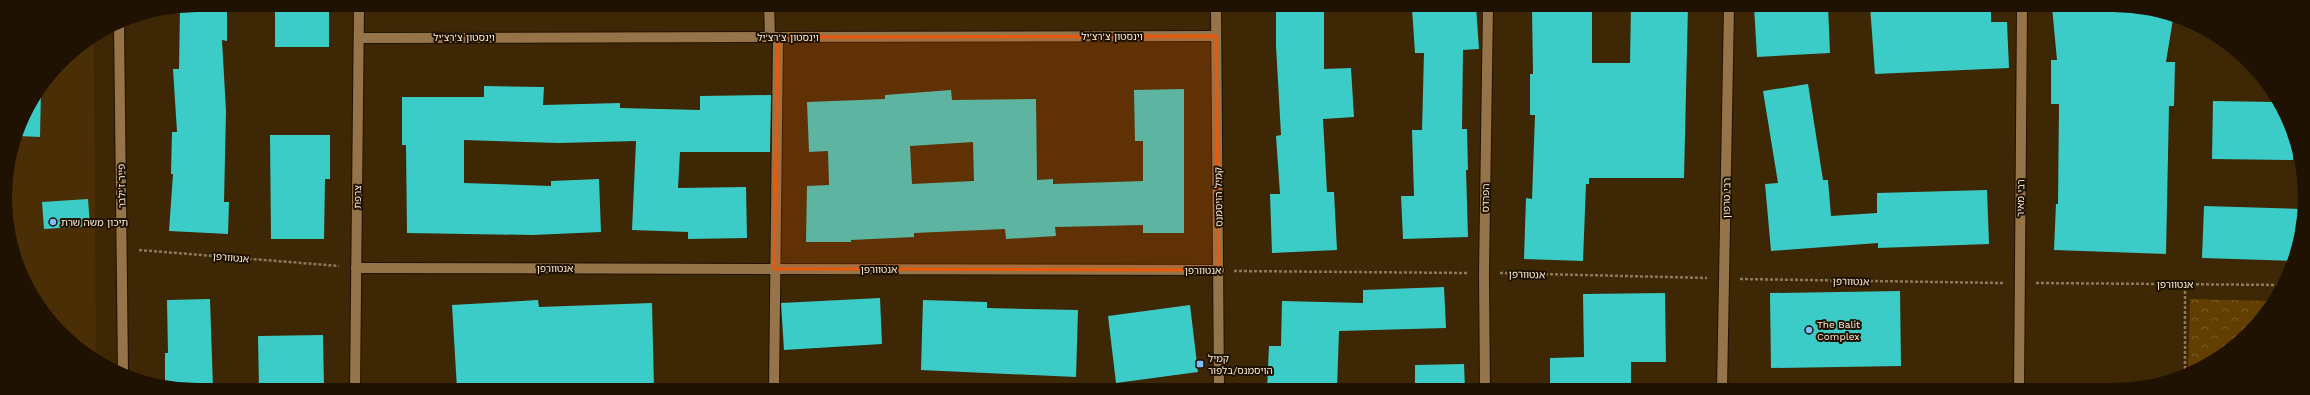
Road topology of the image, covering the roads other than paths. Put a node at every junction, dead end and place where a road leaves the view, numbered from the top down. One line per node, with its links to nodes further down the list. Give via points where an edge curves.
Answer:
1 (360, 12): 10 (street, צרפת)
2 (770, 12): 9 (street)
3 (1216, 12): 8 (street, קמיל הויסמנס)
4 (1488, 12): 18 (street, הפרדס)
5 (1729, 12): 19 (street, רבי טרפון)
6 (2022, 12): 20 (street, רבי מאיר)
7 (119, 29): 14 (street, פייר ז'ילבר)
8 (1216, 36): 9 (street, וינסטון צ'רצ'יל); 13 (street, קמיל הויסמנס)
9 (774, 37): 10 (street, וינסטון צ'רצ'יל); 12 (street)
10 (359, 38): 11 (street, צרפת)
11 (356, 268): 12 (street, אנטוורפן); 15 (street, צרפת)
12 (774, 269): 13 (street, אנטוורפן); 16 (street)
13 (1219, 270): 17 (street, קמיל הויסמנס)
14 (123, 367)
15 (355, 383)
16 (774, 383)
17 (1219, 383)
18 (1485, 383)
19 (1722, 383)
20 (2019, 383)

